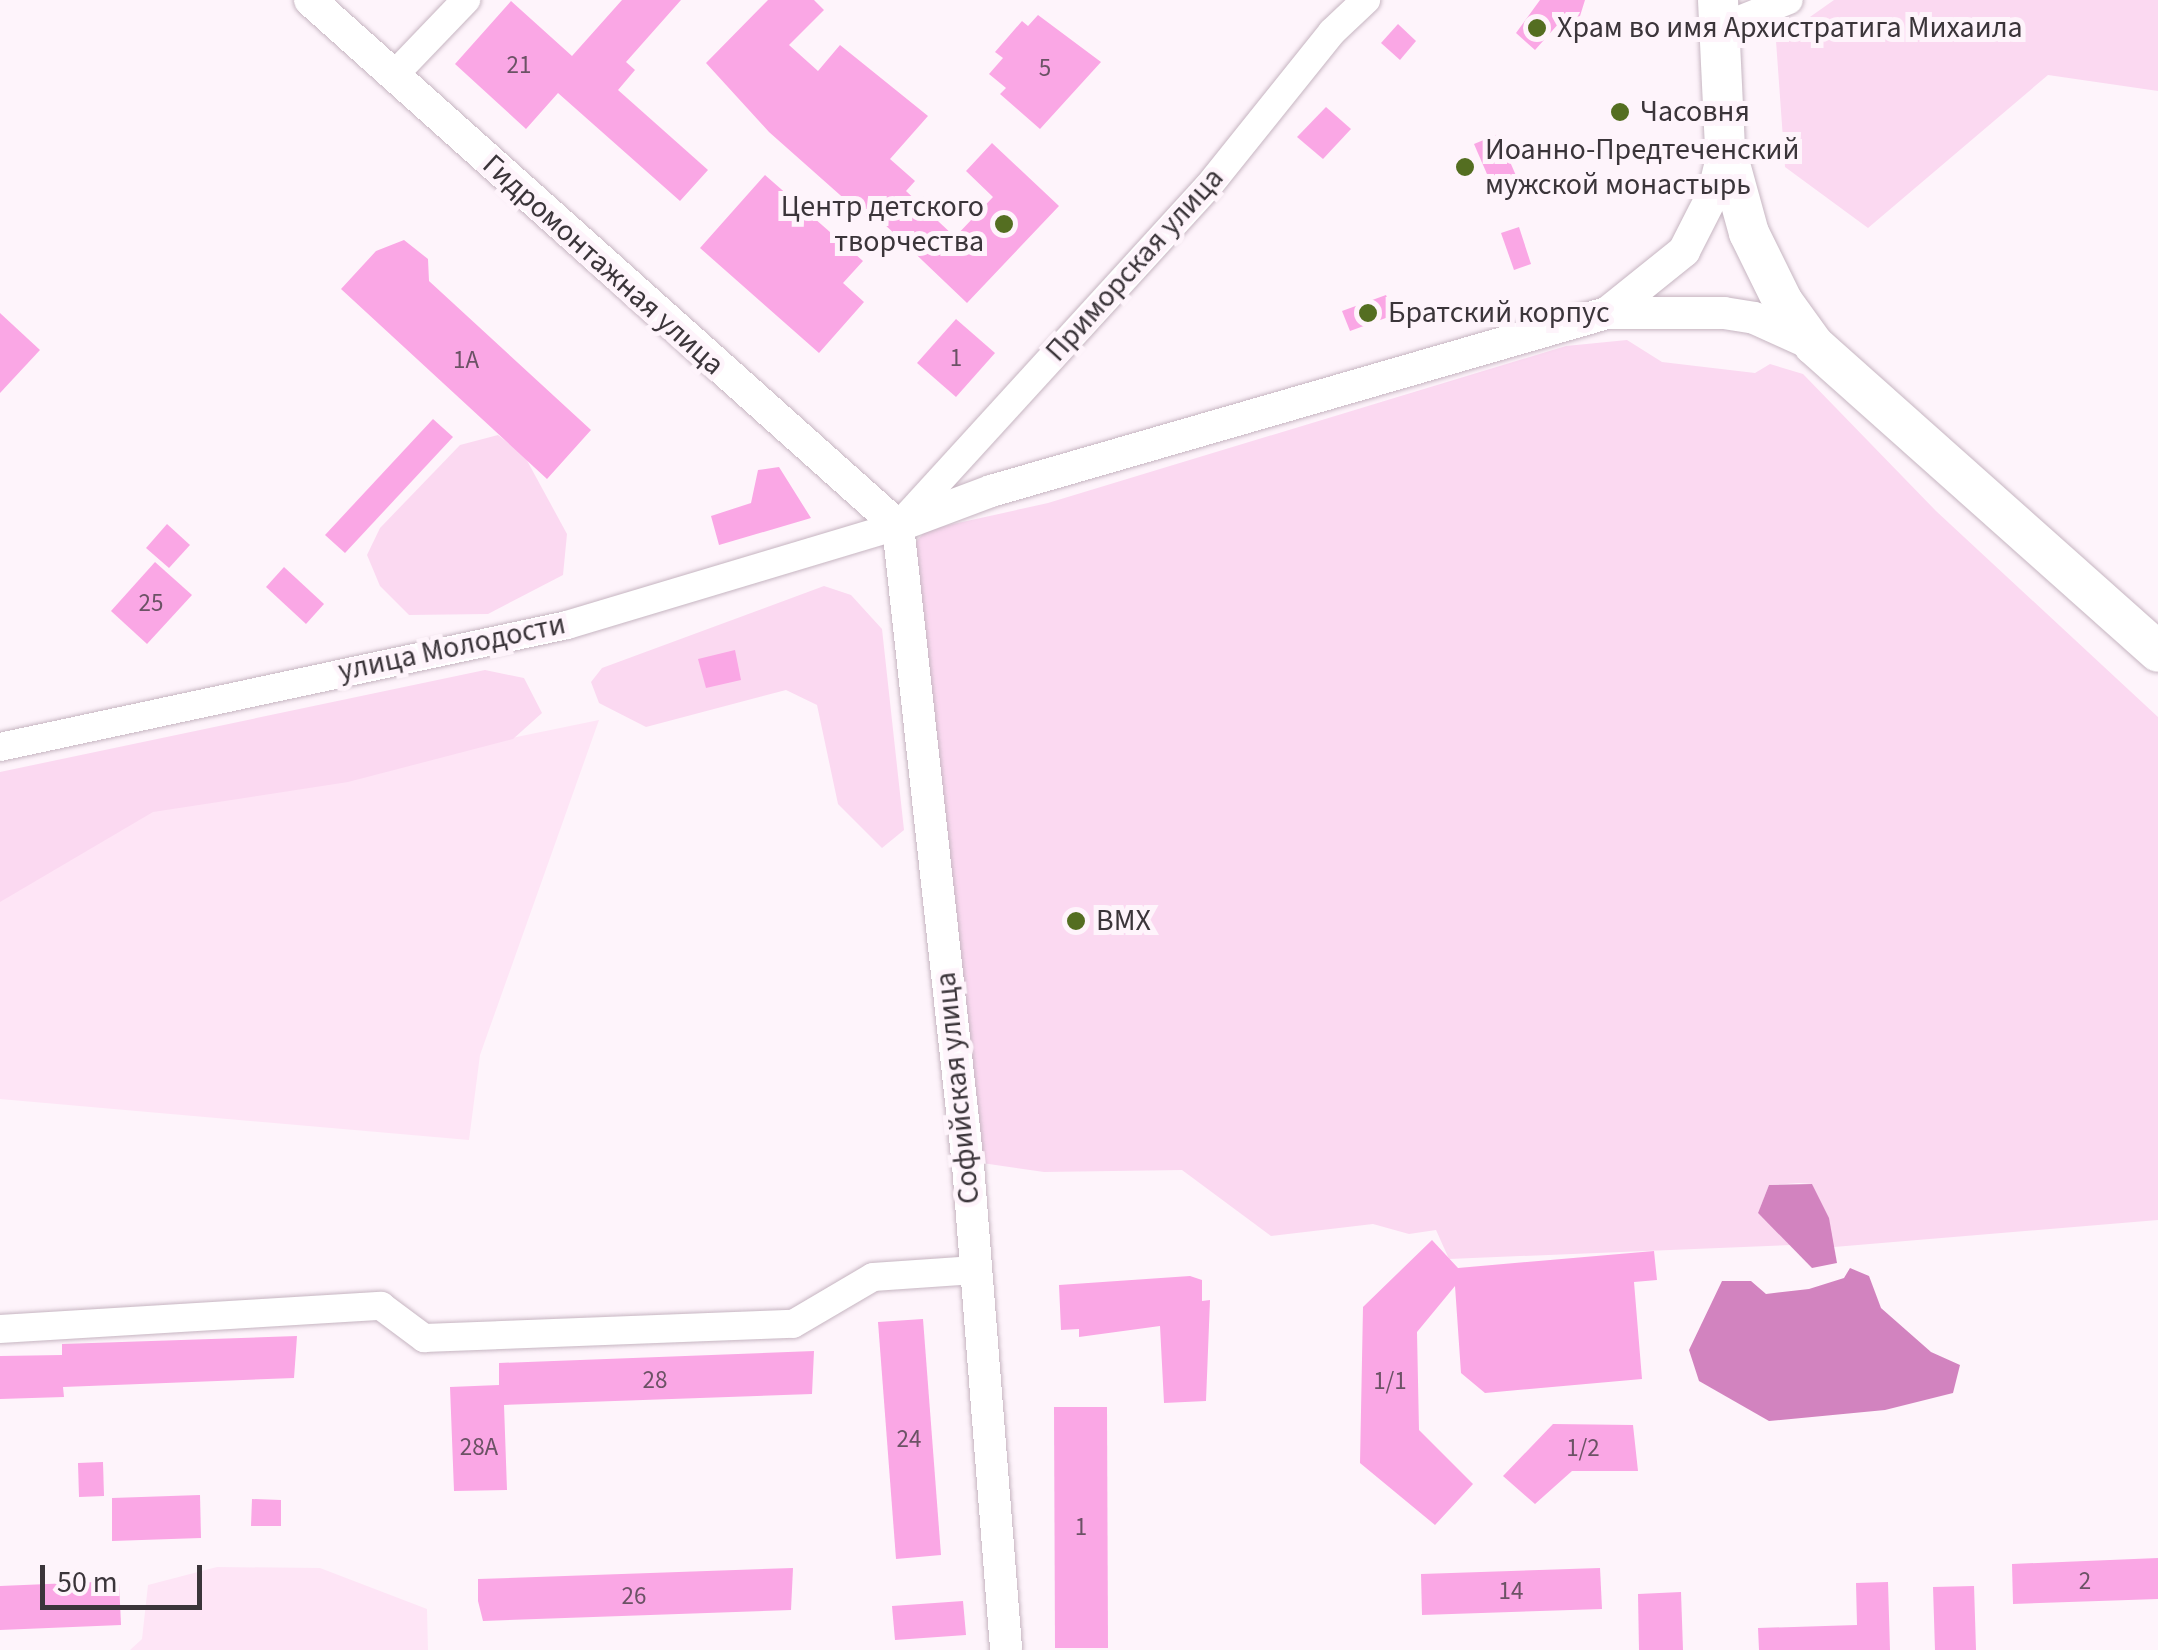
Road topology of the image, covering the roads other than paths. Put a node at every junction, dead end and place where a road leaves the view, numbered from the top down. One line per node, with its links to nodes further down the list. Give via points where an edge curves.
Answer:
1 (310, 0): 6 (main road, Гидромонтажная улица)
2 (466, 0): 6 (street)
3 (1366, 0): 10 (street, Приморская улица, via 1332,32 1207,188)
4 (1789, 0): 5 (street)
5 (1718, 14): 7 (highway)
6 (395, 74): 10 (main road, Гидромонтажная улица)
7 (1725, 146): 8 (main road, via 1713,194 1684,251); 9 (highway, via 1749,232)
8 (1607, 313): 9 (main road, via 1724,312); 10 (main road, via 991,491)
9 (1814, 345): 11 (highway)
10 (898, 526): 12 (street, улица Молодости, via 567,625); 13 (main road, Софийская улица)
11 (2158, 652)
12 (0, 748)
13 (975, 1270): 14 (street, via 873,1277 793,1324 424,1338 381,1306); 15 (main road, Софийская улица)
14 (0, 1329)
15 (1006, 1650)

